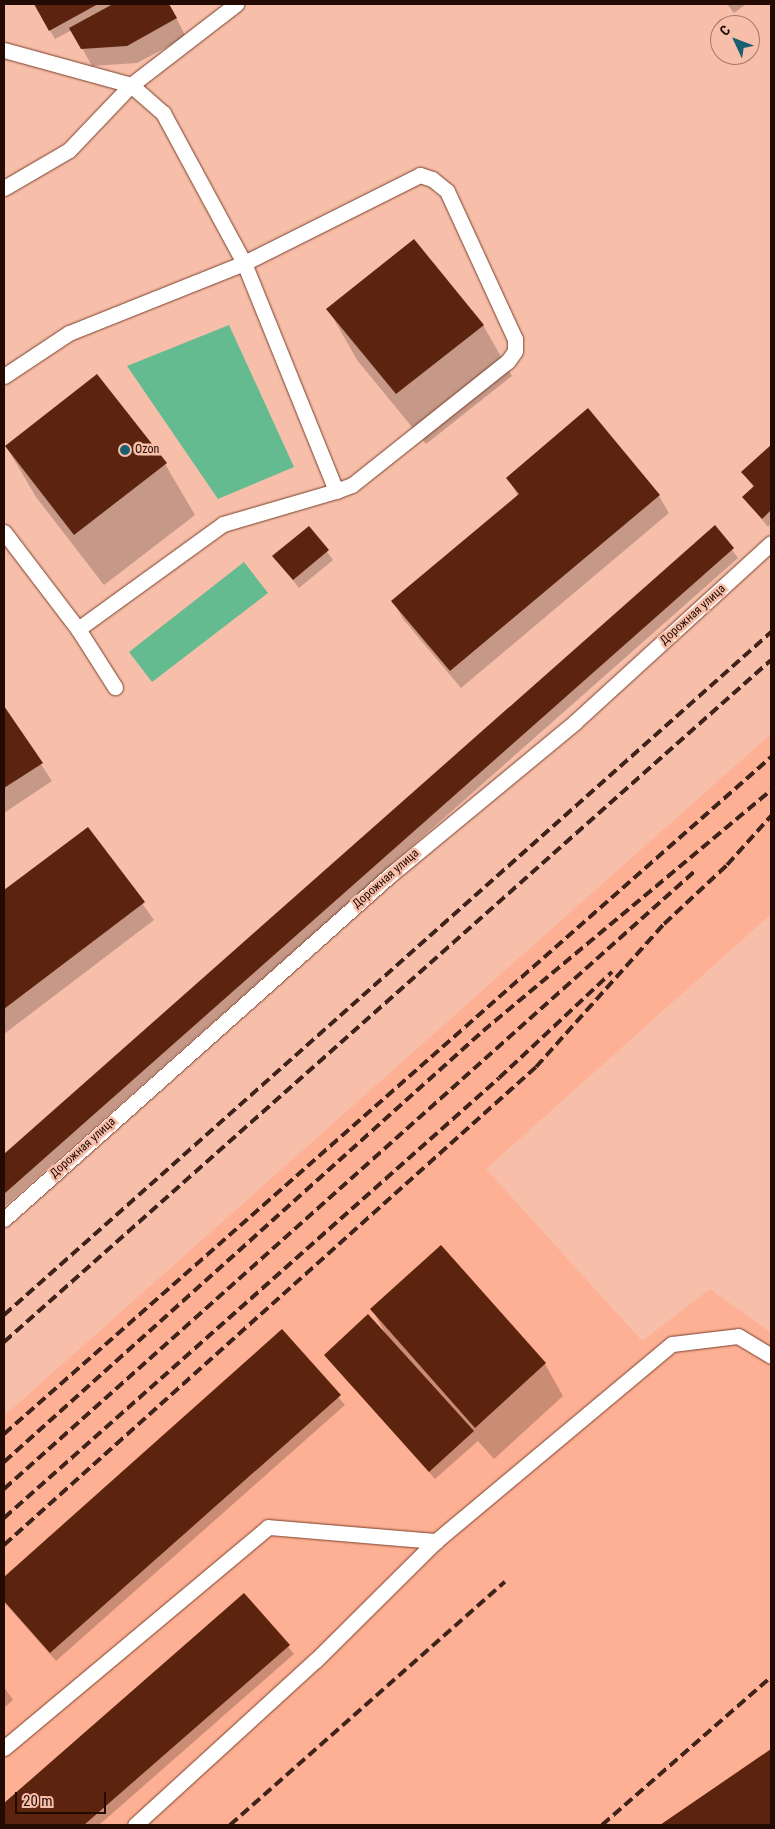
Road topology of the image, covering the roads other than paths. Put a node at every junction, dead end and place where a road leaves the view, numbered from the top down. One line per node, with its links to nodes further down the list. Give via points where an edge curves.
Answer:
1 (236, 4): 3 (lane)
2 (4, 50): 3 (lane)
3 (131, 85): 4 (lane, via 69,150); 5 (lane, via 163,113)
4 (4, 188)
5 (244, 263): 6 (lane, via 69,333); 7 (lane); 7 (lane, via 420,176 432,179 448,192 515,339 515,351 508,361 352,485)
6 (4, 376)
7 (336, 491): 10 (lane, via 223,524)
8 (4, 532): 10 (lane)
9 (771, 543): 12 (lane, Дорожная улица, via 575,722 389,876)
10 (78, 629): 11 (lane)
11 (115, 687)
12 (4, 1219)
13 (771, 1356): 14 (lane, via 738,1336 672,1344)
14 (436, 1541): 15 (lane, via 268,1527); 16 (lane, via 316,1660)
15 (4, 1748)
16 (136, 1825)

